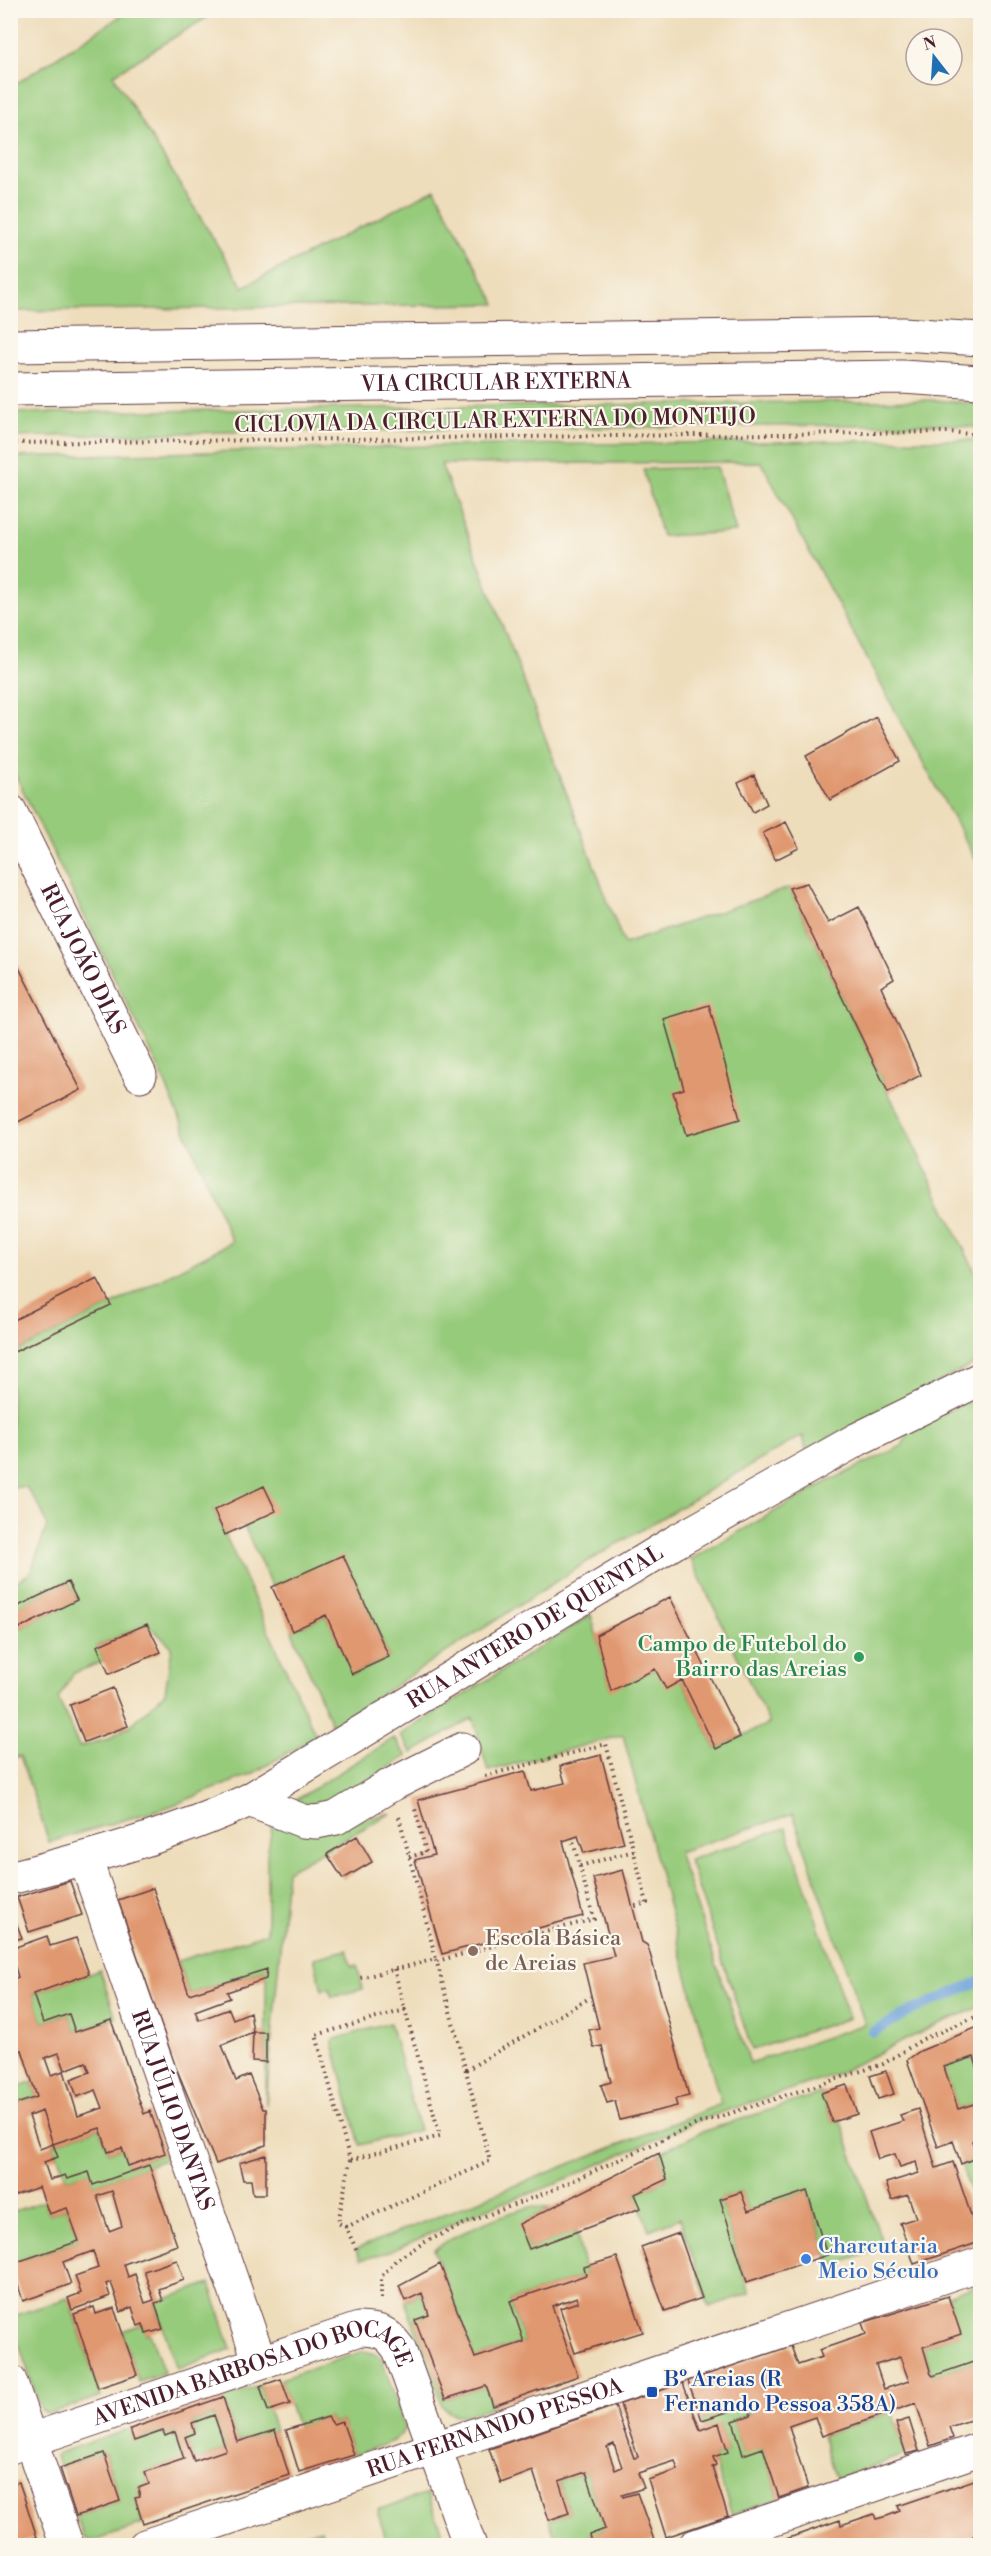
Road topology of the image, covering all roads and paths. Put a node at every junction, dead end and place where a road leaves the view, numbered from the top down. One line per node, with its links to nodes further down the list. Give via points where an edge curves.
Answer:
1 (981, 339): 2 (street, VIA CIRCULAR EXTERNA, via 903,334)
2 (10, 346)
3 (981, 382): 4 (street, VIA CIRCULAR EXTERNA, via 903,378)
4 (10, 389)
5 (981, 435): 6 (path, CICLOVIA DA CIRCULAR EXTERNA DO MONTIJO, via 949,432)
6 (10, 443)
7 (10, 812): 8 (street, RUA JOÃO DIAS)
8 (141, 1075)
9 (981, 1379): 12 (street, RUA ANTERO DE QUENTAL, via 858,1439 675,1542)
10 (463, 1749): 12 (street, via 336,1818 303,1821)
11 (481, 1777): 16 (path, via 606,1744)
12 (249, 1800): 18 (street, RUA ANTERO DE QUENTAL, via 213,1816)
13 (414, 1805): 17 (path, via 426,1852)
14 (397, 1810): 17 (path)
15 (572, 1838): 19 (path)
16 (634, 1851): 19 (path); 21 (path, via 647,1903)
17 (409, 1857): 22 (path)
18 (85, 1858): 20 (street, RUA ANTERO DE QUENTAL); 34 (street, RUA JÚLIO DANTAS)
19 (580, 1866): 22 (path, via 594,1919)
20 (10, 1878)
21 (632, 1906)
22 (436, 1960): 23 (path); 28 (path)
23 (394, 1969): 24 (path); 26 (path)
24 (360, 1978)
25 (591, 1997): 28 (path)
26 (405, 2010): 29 (path, via 316,2035); 29 (path, via 440,2136)
27 (981, 2015): 33 (path, via 923,2039 883,2064 697,2124 548,2192 423,2243 396,2260 381,2277)
28 (466, 2070): 30 (path, via 490,2162)
29 (350, 2160): 30 (path, via 338,2223)
30 (346, 2227): 31 (path)
31 (356, 2249)
32 (981, 2264): 37 (street, RUA FERNANDO PESSOA)
33 (380, 2330): 34 (street, AVENIDA BARBOSA DO BOCAGE, via 359,2329); 37 (street, AVENIDA BARBOSA DO BOCAGE, via 399,2349)
34 (260, 2362): 36 (street, AVENIDA BARBOSA DO BOCAGE)
35 (10, 2381): 36 (street)
36 (21, 2444): 39 (street)
37 (435, 2448): 40 (street, RUA FERNANDO PESSOA); 41 (street, AVENIDA BARBOSA DO BOCAGE)
38 (981, 2449): 42 (street)
39 (67, 2546)
40 (146, 2546)
41 (470, 2546)
42 (695, 2546)

